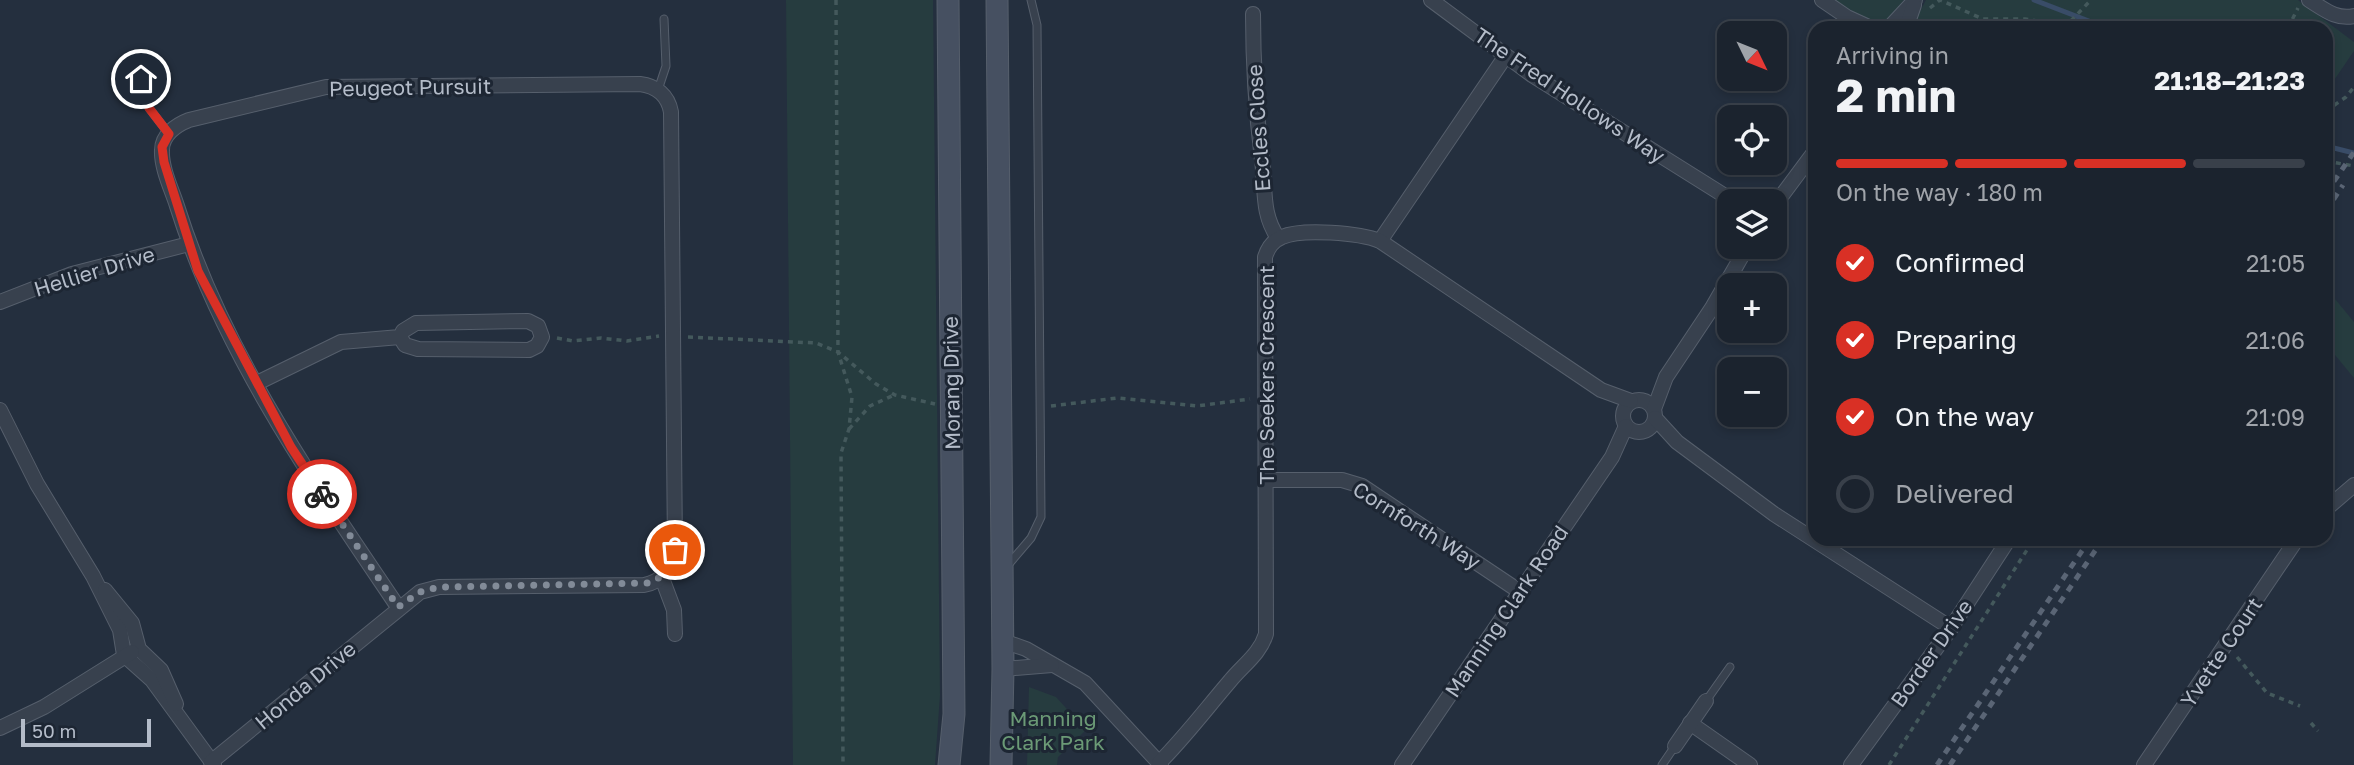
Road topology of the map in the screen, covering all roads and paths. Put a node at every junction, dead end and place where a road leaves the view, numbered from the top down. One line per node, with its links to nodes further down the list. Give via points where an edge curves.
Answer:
1 (836, 0): 43 (path)
2 (948, 0): 47 (main road, Morang Drive)
3 (997, 0): 60 (main road)
4 (1031, 0): 48 (lane, via 1037,25)
5 (1431, 0): 22 (street, The Fred Hollows Way)
6 (1822, 0): 16 (street)
7 (1915, 0): 17 (street); 18 (street)
8 (1939, 0): 12 (path); 19 (path, via 1983,19)
9 (2091, 0): 20 (path)
10 (2302, 0): 21 (path)
11 (2309, 0): 14 (street, via 2331,14)
12 (1930, 8)
13 (1253, 14): 35 (street, Eccles Close, via 1253,82 1264,206)
14 (2354, 16)
15 (664, 19): 25 (lane, via 666,66)
16 (1849, 21)
17 (1896, 21)
18 (1908, 21)
19 (2007, 21)
20 (2071, 21)
21 (2292, 21)
22 (1505, 57): 31 (street, The Fred Hollows Way); 36 (street)
23 (135, 62): 27 (lane, via 149,108)
24 (2354, 87): 26 (path)
25 (658, 90): 27 (street, Peugeot Pursuit, via 640,84 326,87 189,120); 40 (street, via 671,112)
26 (2333, 105)
27 (169, 134): 37 (street, via 162,152)
28 (1808, 160): 32 (street)
29 (2333, 162): 30 (path)
30 (2354, 166)
31 (1710, 189): 33 (street, The Fred Hollows Way); 34 (street, The Fred Hollows Way)
32 (1786, 189)
33 (1717, 193)
34 (1717, 195)
35 (1278, 238): 36 (street, The Seekers Crescent, via 1353,233); 52 (street, The Seekers Crescent, via 1265,257)
36 (1380, 241): 50 (street, The Seekers Crescent)
37 (189, 244): 39 (street, Hellier Drive, via 72,274); 44 (street, via 198,271)
38 (1740, 259): 50 (street, Manning Clark Road)
39 (0, 302)
40 (673, 335): 42 (path, via 627,341); 43 (path, via 806,340); 62 (street, via 675,550 671,567)
41 (400, 337): 42 (street, via 405,345 418,349 529,349); 42 (street, via 416,323 520,321 534,323); 44 (street, via 341,342)
42 (542, 337)
43 (838, 352): 45 (path); 51 (path, via 851,387)
44 (257, 383): 64 (street, via 305,470)
45 (895, 395): 47 (path); 51 (path, via 870,406)
46 (1250, 399): 48 (path, via 1197,406 1134,398)
47 (951, 406): 85 (main road, Morang Drive, via 954,714)
48 (1040, 406): 60 (lane, via 1041,517 1031,538)
49 (0, 410): 61 (street, via 37,484)
50 (1639, 416): 55 (street, The Seekers Crescent); 63 (street, Manning Clark Road)
51 (849, 429): 84 (path, via 841,453)
52 (1267, 480): 63 (street, Cornforth Way, via 1342,480 1362,486); 83 (street, The Seekers Crescent, via 1268,617 1263,644)
53 (2354, 485): 54 (street)
54 (2333, 503)
55 (1808, 536)
56 (1824, 546): 65 (street, The Seekers Crescent)
57 (2004, 546): 65 (street, Border Drive)
58 (2030, 546): 91 (path)
59 (2293, 546): 92 (street, Yvette Court)
60 (1003, 572): 67 (main road)
61 (93, 576): 68 (street, via 132,623); 69 (street, via 120,630)
62 (662, 578): 64 (street, via 644,585 439,587 420,592); 66 (street, via 674,610)
63 (1519, 591): 87 (street, Manning Clark Road)
64 (398, 607): 82 (street, Honda Drive)
65 (1951, 628): 90 (street, Border Drive)
66 (675, 634)
67 (1003, 641): 71 (street); 73 (main road)
68 (139, 649): 69 (street); 78 (street, via 161,670)
69 (126, 657): 78 (street, via 152,680); 79 (street)
70 (2237, 657): 75 (path, via 2267,693)
71 (1053, 665): 73 (street); 83 (street, via 1097,695)
72 (1730, 667): 74 (lane)
73 (1003, 669): 86 (main road)
74 (1706, 702): 76 (street)
75 (2300, 706)
76 (1690, 723): 81 (street); 89 (street)
77 (2311, 723): 80 (path)
78 (186, 727): 82 (street)
79 (0, 728)
80 (2318, 731)
81 (1675, 746): 88 (lane)
82 (212, 764)
83 (1160, 764)
84 (843, 765)
85 (949, 765)
86 (1001, 765)
87 (1402, 765)
88 (1662, 765)
89 (1750, 765)
90 (1851, 765)
91 (1889, 765)
92 (2144, 765)

